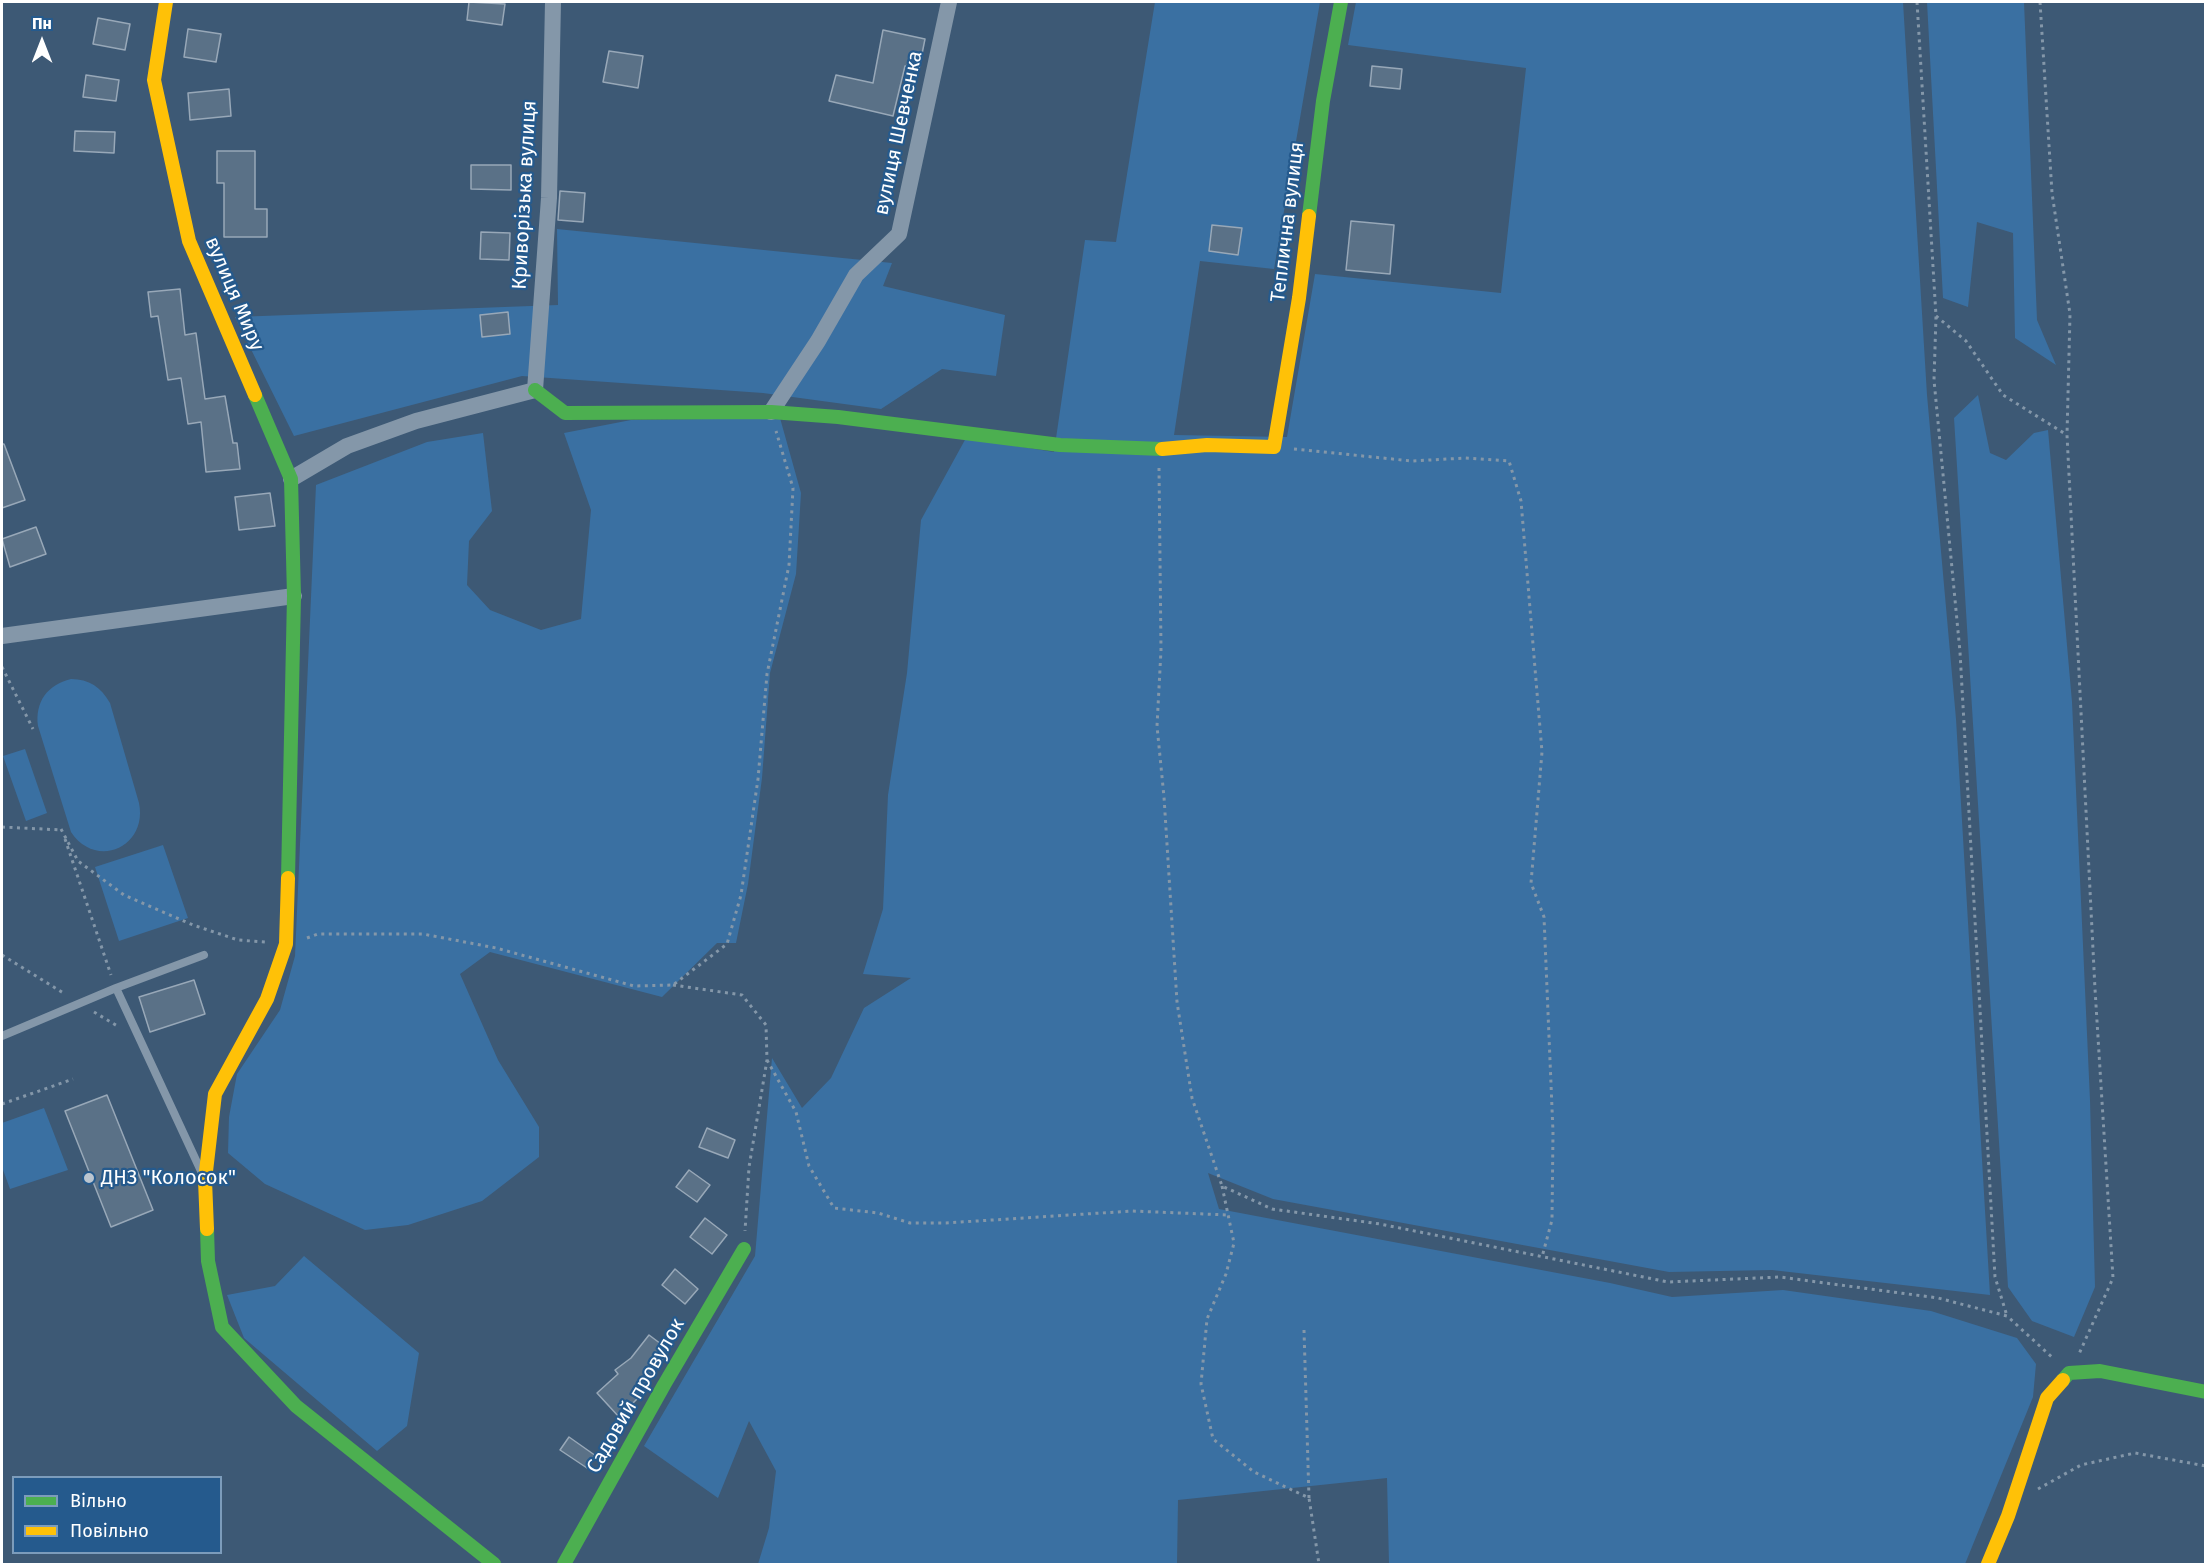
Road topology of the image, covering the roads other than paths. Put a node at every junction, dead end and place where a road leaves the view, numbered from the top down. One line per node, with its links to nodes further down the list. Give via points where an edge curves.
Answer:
1 (166, 2): 7 (street, вулиця Миру, via 154,80 189,242)
2 (553, 2): 5 (street, Криворізька вулиця, via 549,198)
3 (949, 2): 6 (street, вулиця Шевченка, via 899,234 856,275)
4 (1341, 2): 6 (street, Теплична вулиця, via 1323,101 1299,298 1274,447 1207,445 1159,449 1060,445)
5 (536, 390): 6 (street, via 565,413); 7 (street, via 406,424 347,446)
6 (771, 412)
7 (291, 479): 8 (street, вулиця Миру)
8 (294, 596): 9 (street); 13 (street, вулиця Миру, via 286,944 267,999 215,1094)
9 (2, 636)
10 (204, 955): 11 (lane)
11 (116, 988): 12 (lane); 13 (lane)
12 (2, 1036)
13 (205, 1180): 16 (street, вулиця Миру, via 208,1262 222,1327 296,1406)
14 (744, 1248): 17 (street, Садовий провулок)
15 (2205, 1392): 18 (street, via 2100,1371 2069,1373 2047,1398)
16 (494, 1564)
17 (564, 1564)
18 (1988, 1564)

